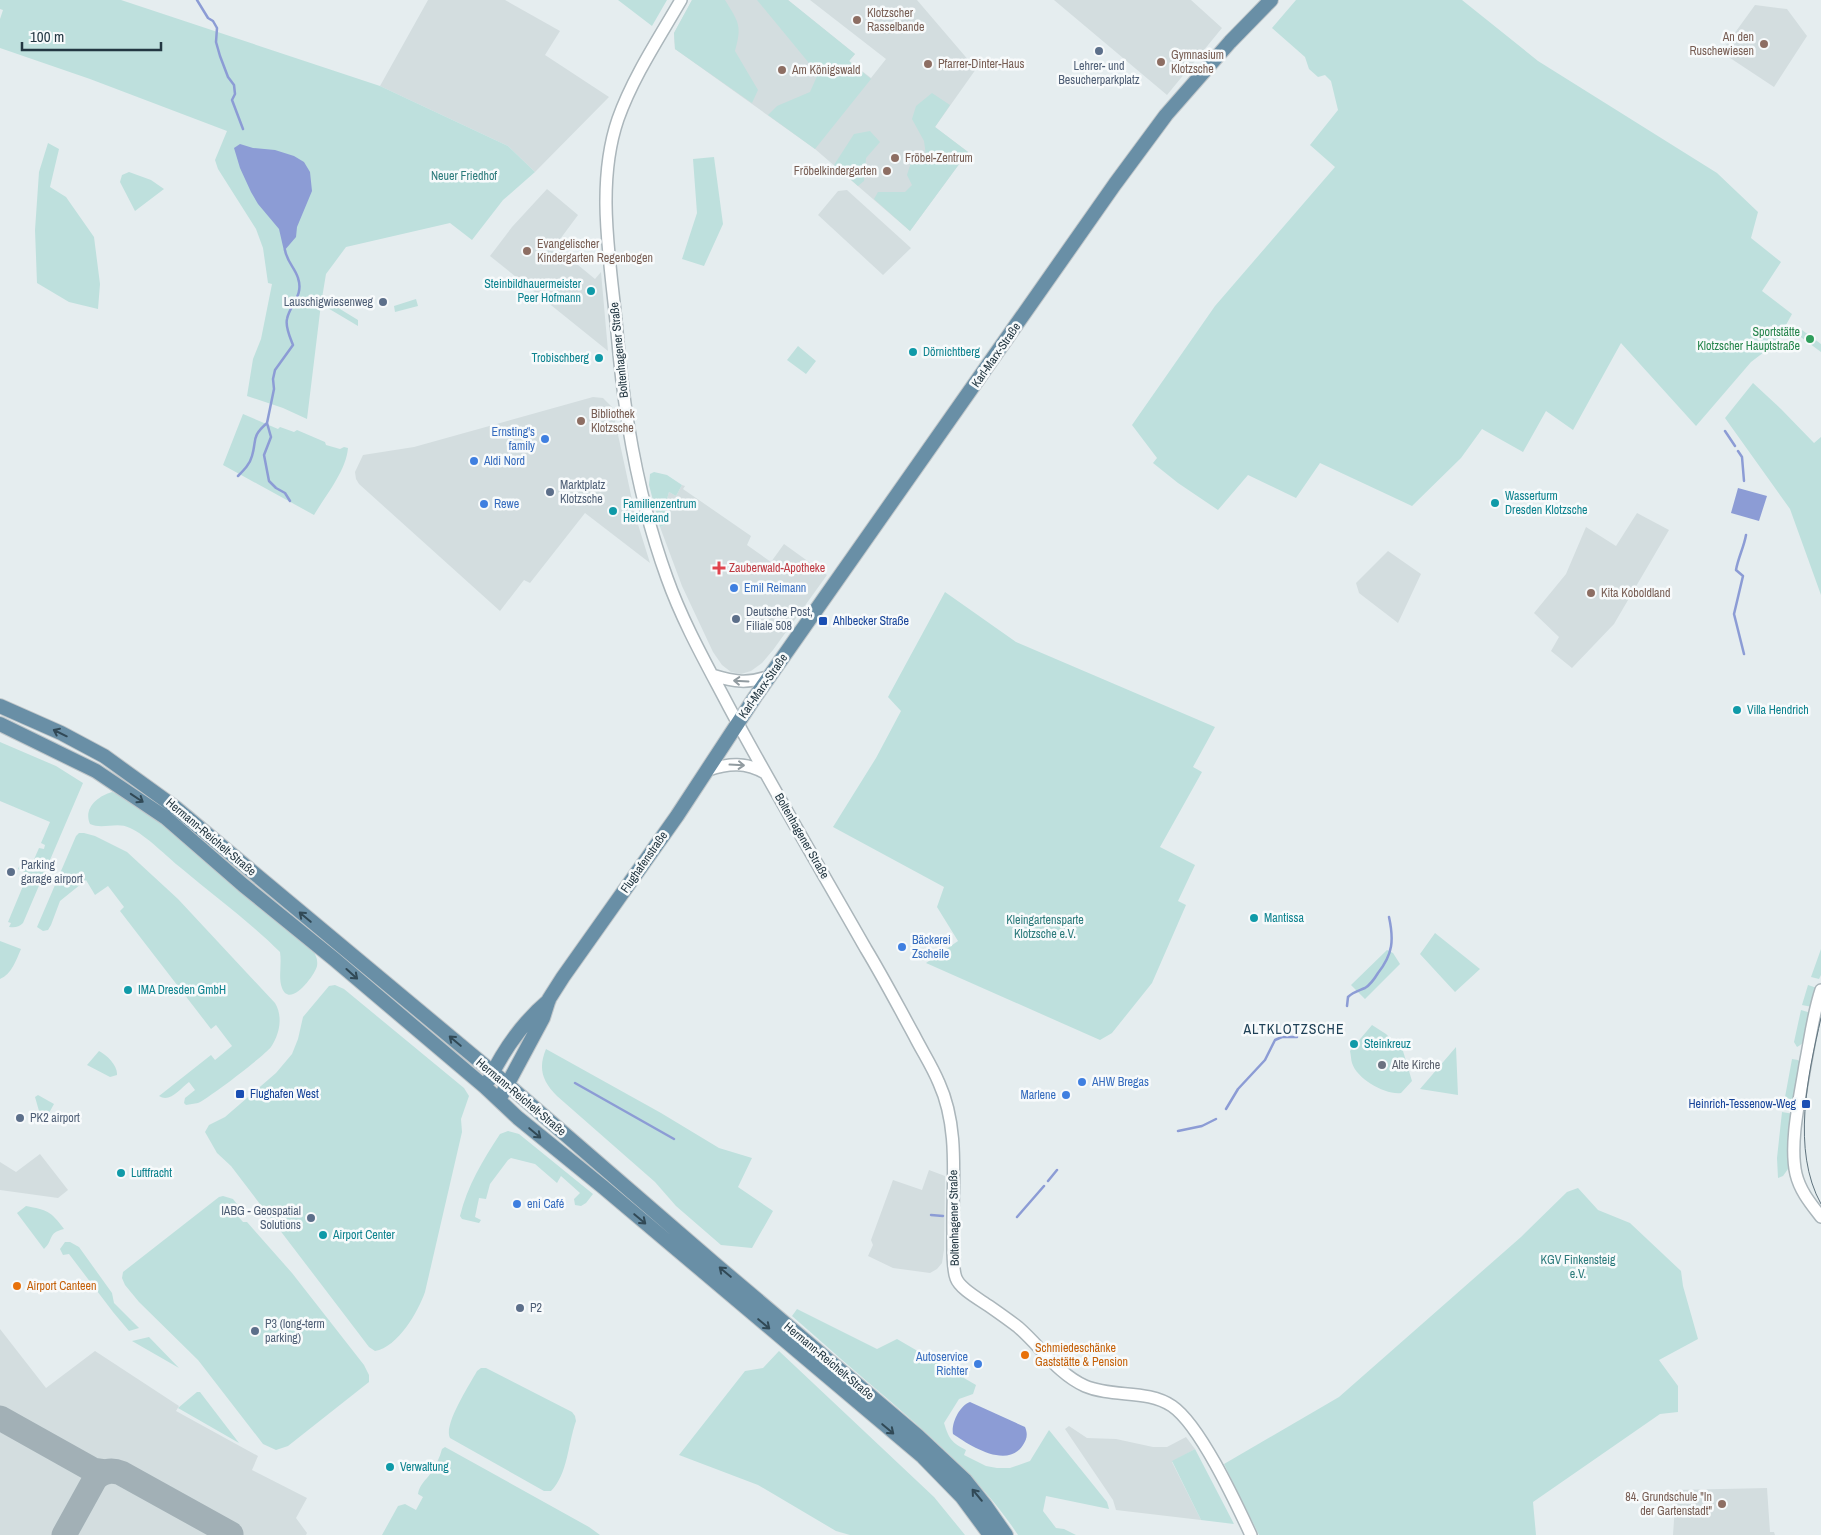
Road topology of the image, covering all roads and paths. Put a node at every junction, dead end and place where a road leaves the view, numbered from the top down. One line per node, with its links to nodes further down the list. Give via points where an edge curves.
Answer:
1 (681, 0): 3 (street, Boltenhagener Straße, via 619,117 608,161 606,221 620,375 634,464 667,579)
2 (1271, 0): 4 (main road, Karl-Marx-Straße, via 1166,115)
3 (712, 675): 4 (street, one-way to 3, via 747,682); 6 (street, Boltenhagener Straße)
4 (770, 676): 6 (main road, Karl-Marx-Straße)
5 (0, 706): 12 (main road, Hermann-Reichelt-Straße, one-way to 5, via 176,808 104,756)
6 (738, 723): 8 (main road, Flughafenstraße); 9 (street, Boltenhagener Straße)
7 (0, 724): 14 (main road, Hermann-Reichelt-Straße, one-way to 14, via 96,771 166,818)
8 (708, 770): 9 (street, one-way to 9, via 734,764); 11 (main road, Flughafenstraße)
9 (765, 773): 19 (street, Boltenhagener Straße, via 886,983 947,1102 954,1151 953,1251 956,1280 1018,1327 1063,1372 1085,1386 1157,1398 1176,1409 1190,1423 1215,1464)
10 (1821, 990): 16 (street, via 1813,1019 1793,1148 1798,1183)
11 (549, 1000): 12 (main road, Flughafenstraße, via 532,1013 516,1033); 13 (main road, Flughafenstraße)
12 (492, 1072): 13 (main road, Hermann-Reichelt-Straße); 14 (main road, Flughafenstraße)
13 (508, 1085): 15 (main road, Flughafenstraße); 18 (main road, Hermann-Reichelt-Straße, one-way to 13, via 965,1480 918,1436)
14 (485, 1087): 15 (main road, Hermann-Reichelt-Straße)
15 (499, 1100): 17 (main road, Hermann-Reichelt-Straße, one-way to 17, via 923,1458 962,1497)
16 (1821, 1217)
17 (990, 1535)
18 (1006, 1535)
19 (1251, 1535)

